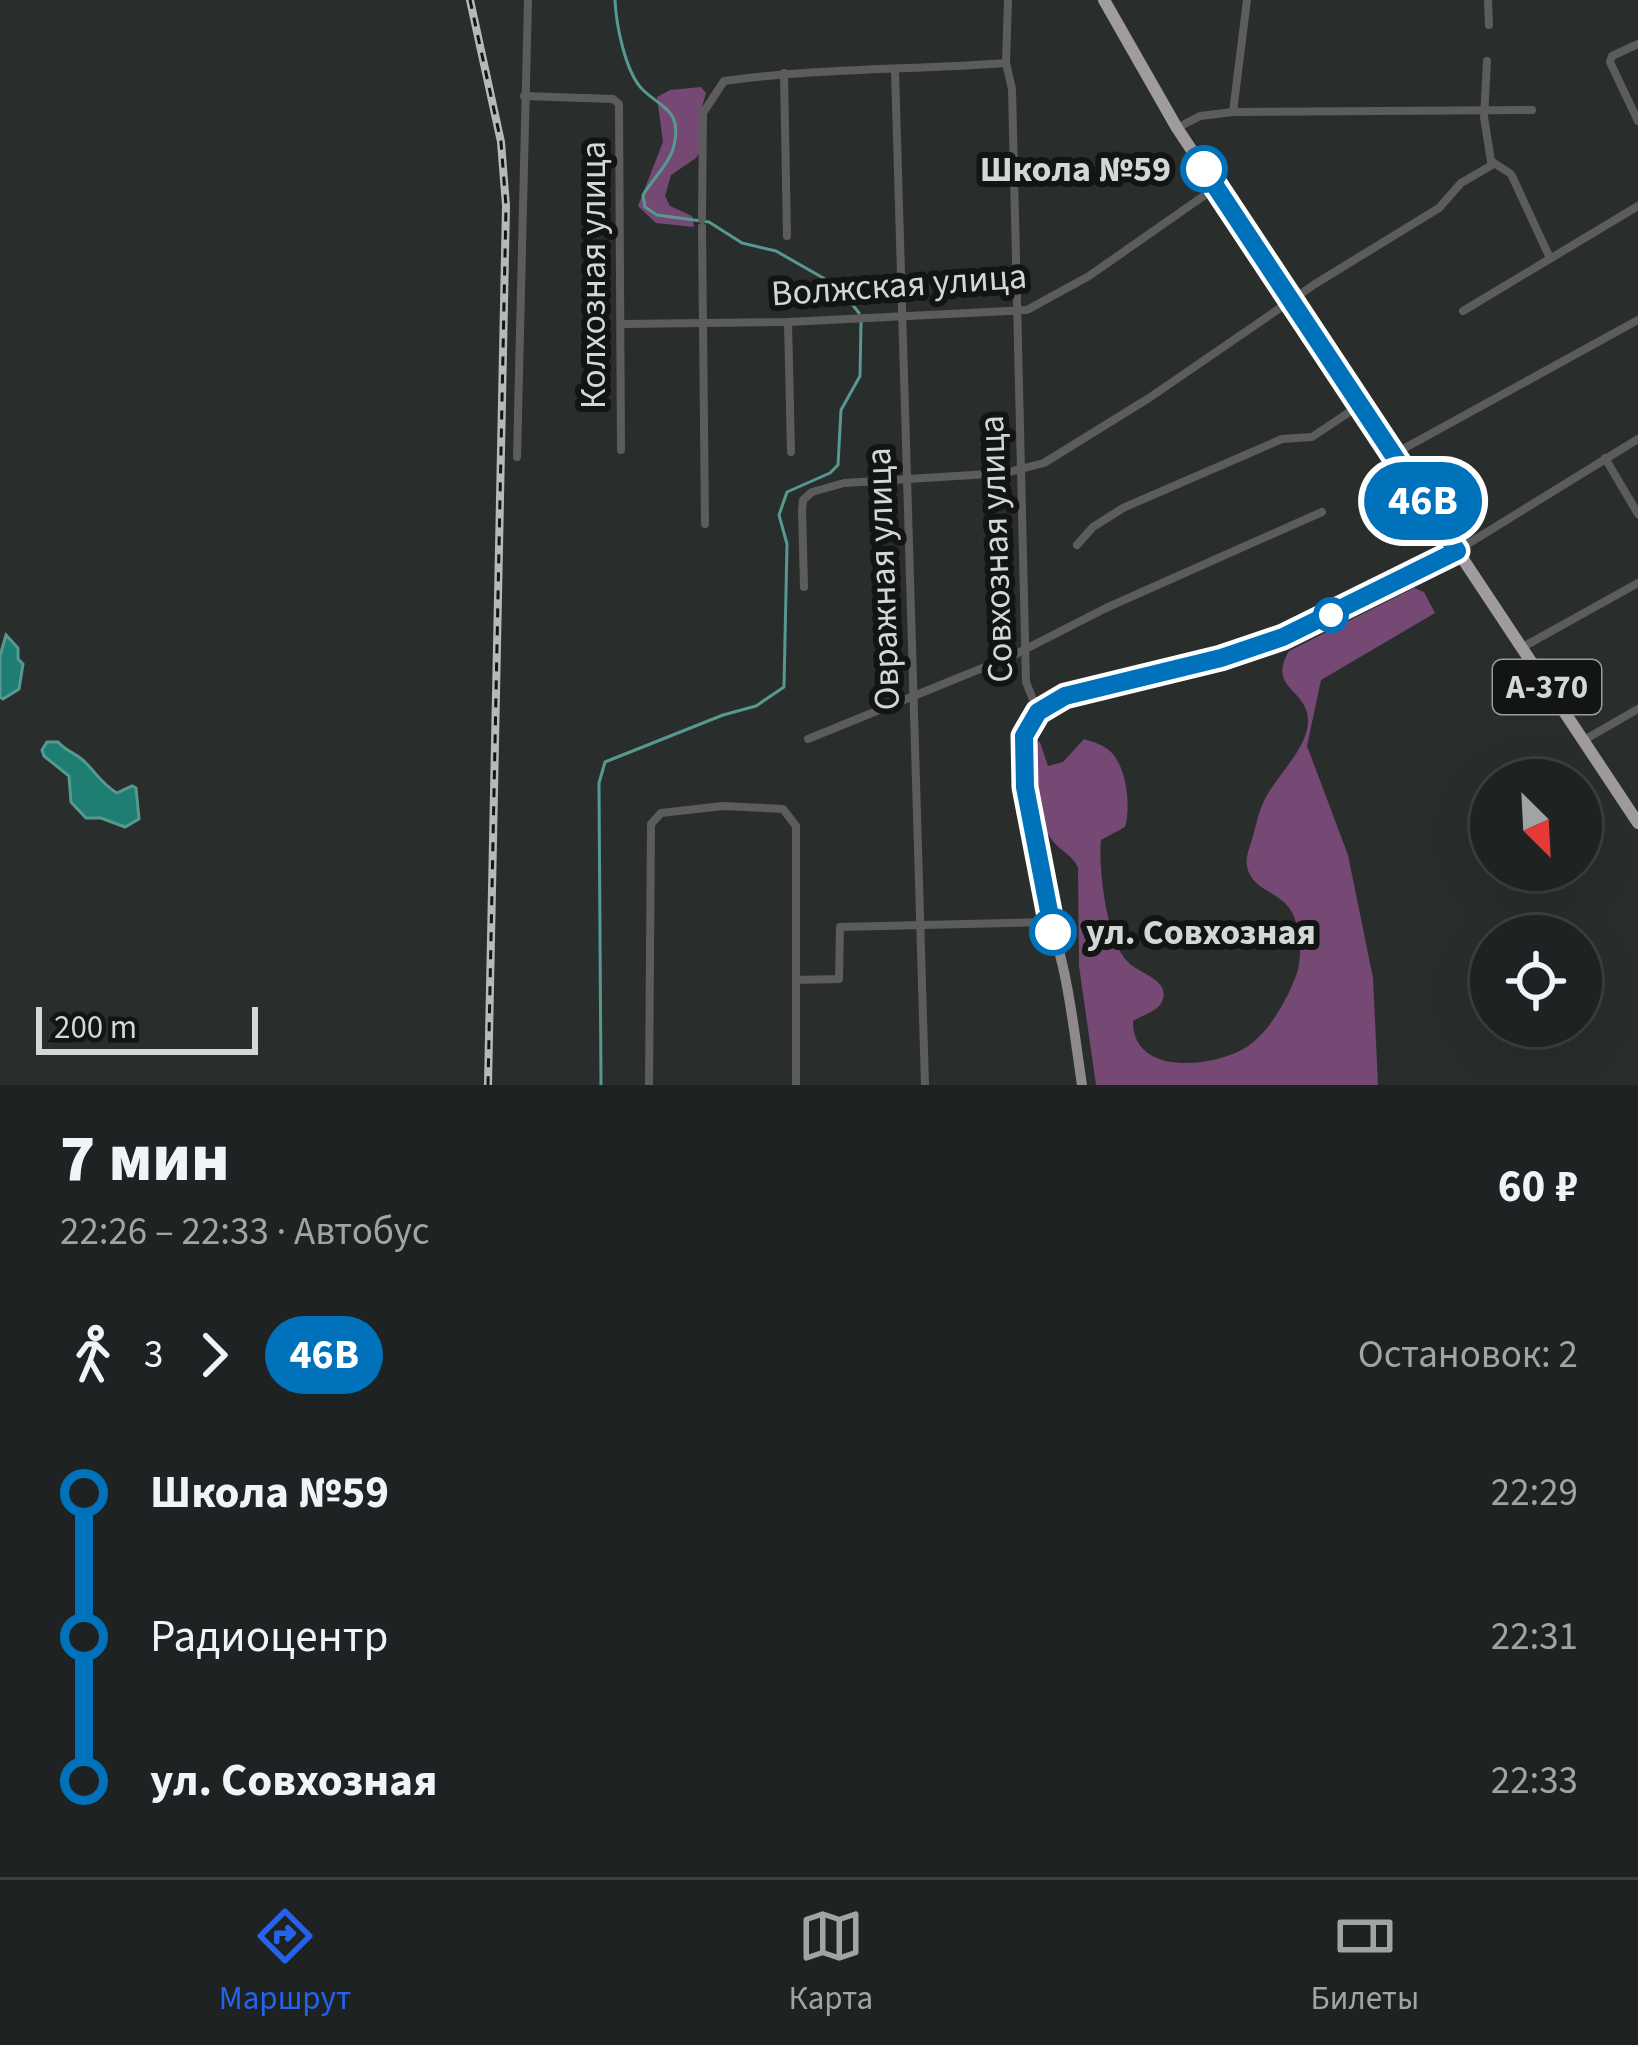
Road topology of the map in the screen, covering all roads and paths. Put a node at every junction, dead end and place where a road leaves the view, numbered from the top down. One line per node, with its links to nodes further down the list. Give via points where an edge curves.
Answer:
1 (528, 0): 12 (street)
2 (1008, 0): 9 (street, Совхозная улица)
3 (1104, 0): 17 (highway, А-370)
4 (1247, 0): 15 (street)
5 (1488, 0): 6 (street)
6 (1489, 25)
7 (1638, 44): 16 (street, via 1612,56)
8 (1487, 61): 13 (street)
9 (1006, 63): 10 (street); 24 (street, Совхозная улица)
10 (895, 71): 11 (street); 26 (street, Овражная улица)
11 (784, 73): 21 (street); 28 (street, via 724,81 703,113)
12 (524, 96): 30 (street, Колхозная улица, via 617,100); 36 (street)
13 (1484, 110): 14 (street); 15 (street); 18 (street)
14 (1532, 110)
15 (1233, 112): 17 (street)
16 (1638, 121)
17 (1178, 128): 19 (highway, А-370)
18 (1492, 165): 22 (street, via 1511,174); 23 (street, via 1439,208)
19 (1217, 188): 23 (highway, А-370); 24 (street, Волжская улица, via 1089,276)
20 (1638, 206): 22 (street)
21 (787, 236)
22 (1550, 258): 25 (street)
23 (1290, 301): 31 (highway, А-370); 38 (street, via 1060,455)
24 (1019, 311): 26 (street, Волжская улица); 38 (street, Совхозная улица)
25 (1463, 311)
26 (899, 314): 29 (street, Волжская улица); 39 (street, Овражная улица)
27 (1638, 320): 35 (street)
28 (702, 321): 29 (street, Волжская улица); 30 (street, Волжская улица); 42 (street)
29 (788, 322): 34 (street)
30 (622, 324): 33 (street, Колхозная улица)
31 (1360, 405): 35 (highway, А-370); 43 (street, via 1312,437 1282,439 1123,508)
32 (1638, 439): 37 (street)
33 (621, 450)
34 (791, 452)
35 (1394, 454): 44 (highway, А-370)
36 (518, 457)
37 (1605, 458): 41 (street); 44 (street)
38 (1023, 470): 39 (street); 48 (street, Совхозная улица)
39 (907, 478): 46 (street, via 844,483 806,496); 49 (street, Овражная улица)
40 (1322, 512): 48 (street)
41 (1638, 514)
42 (705, 524)
43 (1077, 545)
44 (1457, 551): 47 (highway, А-370); 51 (main road, via 1283,637 1065,696)
45 (1638, 583): 47 (street)
46 (804, 586)
47 (1521, 648): 53 (highway, А-370)
48 (1027, 650): 49 (street); 51 (street, Совхозная улица, via 1026,682)
49 (915, 695): 52 (street); 56 (street, Овражная улица)
50 (1638, 710): 53 (street)
51 (1038, 712): 55 (main road, Совхозная улица, via 1024,736 1025,787)
52 (808, 739)
53 (1582, 741): 54 (highway, А-370)
54 (1638, 823)
55 (1050, 922): 56 (street); 61 (main road, Совхозная улица)
56 (920, 926): 57 (street, via 840,927 839,979); 60 (street, Овражная улица)
57 (796, 980): 58 (street, via 796,826 789,813 723,806 658,814 651,824); 59 (street)
58 (650, 1085)
59 (796, 1085)
60 (925, 1085)
61 (1082, 1085)

